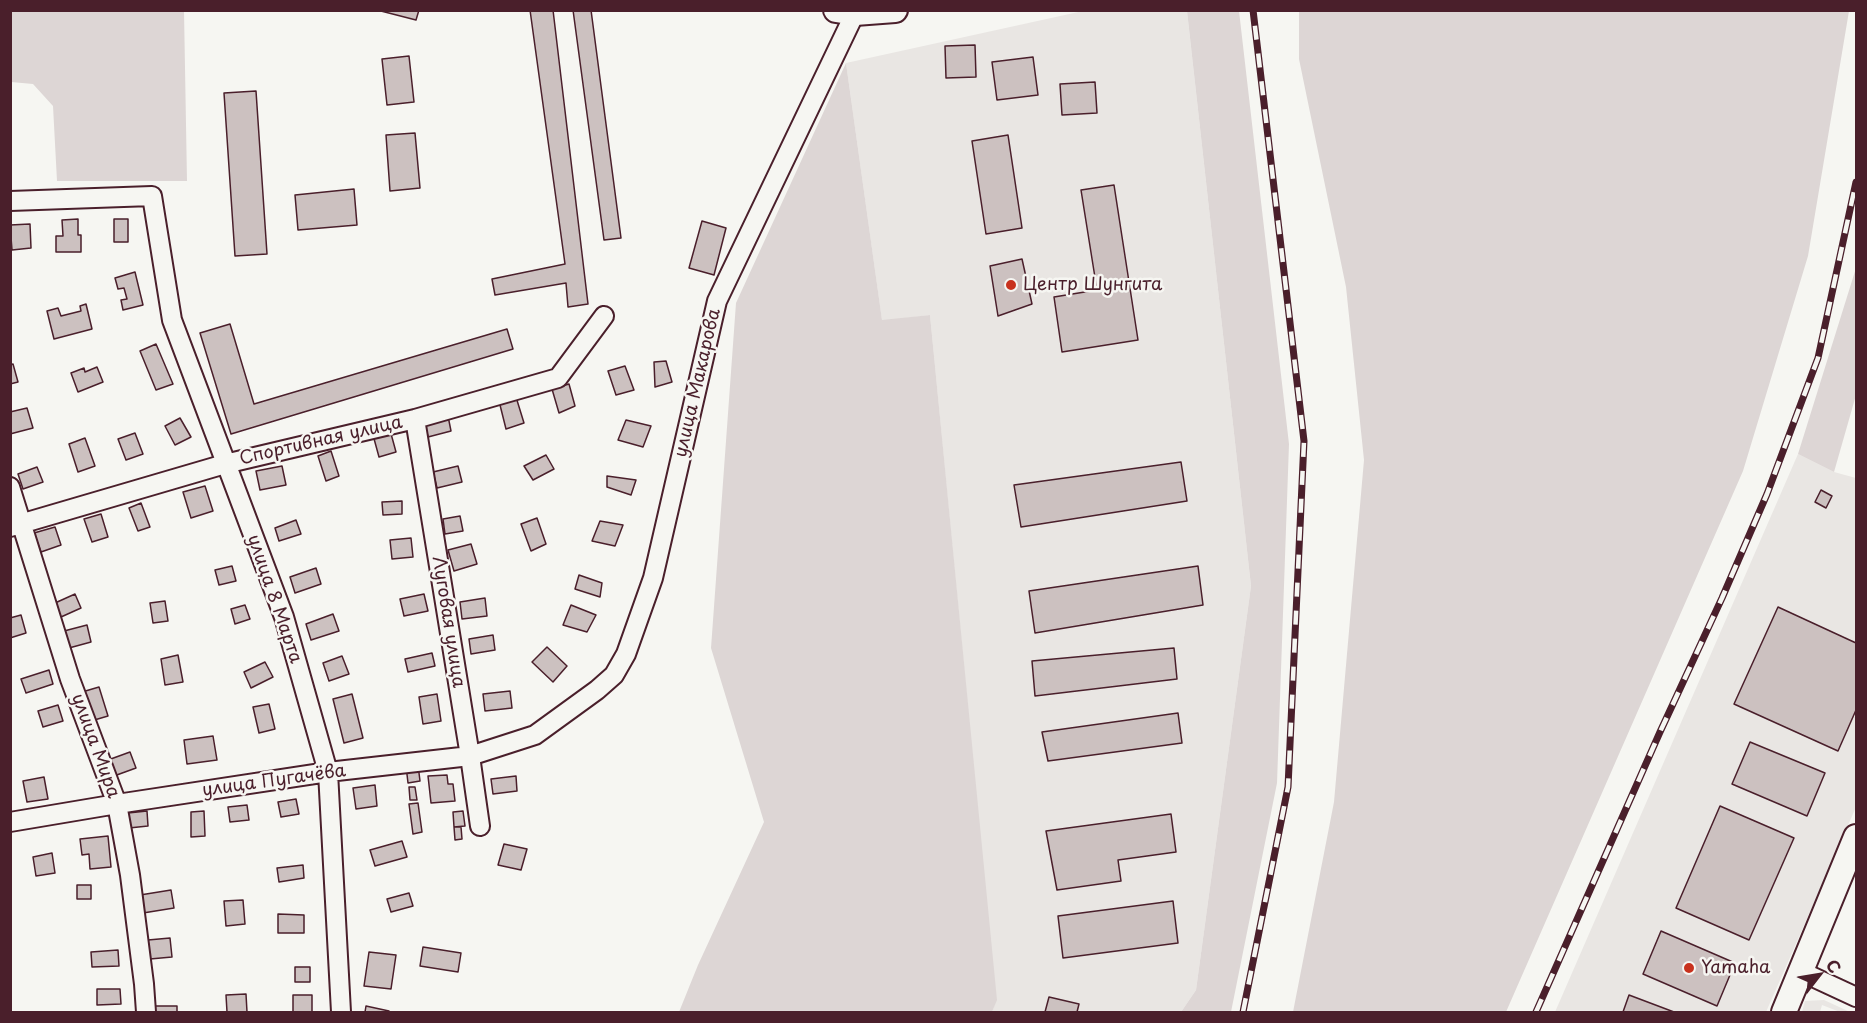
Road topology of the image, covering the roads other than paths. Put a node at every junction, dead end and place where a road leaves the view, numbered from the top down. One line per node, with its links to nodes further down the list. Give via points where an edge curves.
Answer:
1 (895, 10): 2 (main road)
2 (846, 12): 9 (street, улица Макарова, via 717,301 653,578 626,654 614,675)
3 (10, 201): 6 (street, улица 8 Марта, via 152,196 172,320)
4 (604, 316): 5 (street, Спортивная улица, via 558,378)
5 (415, 418): 6 (street, Спортивная улица); 10 (street, Луговая улица)
6 (225, 464): 8 (street, Спортивная улица); 11 (street, улица 8 Марта, via 284,617)
7 (10, 487): 8 (street, улица Мира)
8 (16, 525): 12 (street, улица Мира)
9 (536, 735): 10 (street, улица Пугачёва)
10 (470, 756): 11 (street, улица Пугачёва); 14 (street, Луговая улица)
11 (328, 772): 12 (street, улица Пугачёва); 19 (street, улица 8 Марта)
12 (117, 804): 13 (street, улица Пугачёва); 18 (street, улица Мира)
13 (10, 822)
14 (480, 826)
15 (1857, 837): 16 (main road)
16 (1800, 971): 17 (street); 20 (main road)
17 (1857, 997)
18 (146, 1012)
19 (341, 1012)
20 (1784, 1012)

